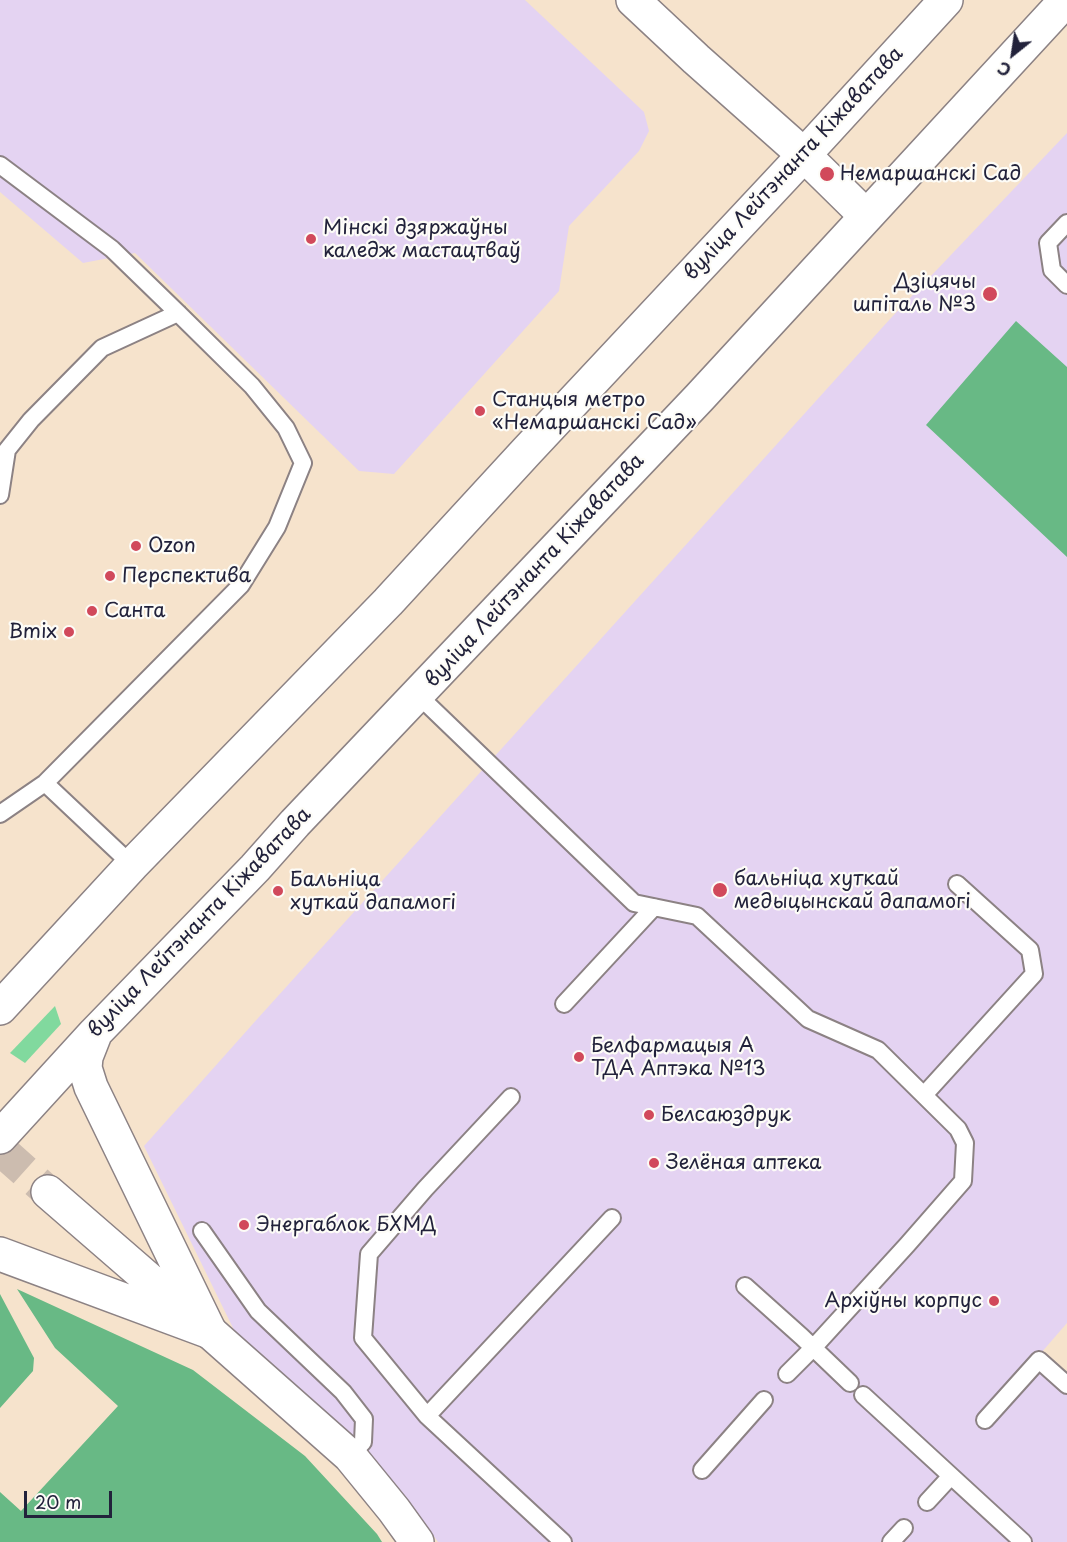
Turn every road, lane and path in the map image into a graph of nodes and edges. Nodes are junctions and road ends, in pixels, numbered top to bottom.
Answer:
1 (633, 0) edge
2 (946, 0) edge
3 (1066, 0) edge
4 (804, 155) junction
5 (0, 165) edge
6 (866, 216) junction
7 (1067, 223) edge
8 (1067, 285) edge
9 (178, 313) junction
10 (0, 495) edge
11 (418, 695) junction
12 (45, 783) junction
13 (0, 814) edge
14 (132, 865) junction
15 (957, 884) dead end
16 (654, 907) junction
17 (564, 1004) dead end
18 (0, 1008) edge
19 (95, 1033) junction
20 (924, 1095) junction
21 (511, 1097) dead end
22 (0, 1137) edge
23 (48, 1192) tunnel mouth
24 (612, 1218) dead end
25 (202, 1231) dead end
26 (0, 1254) edge
27 (745, 1286) dead end
28 (210, 1332) junction
29 (813, 1348) junction
30 (787, 1374) dead end
31 (850, 1383) dead end
32 (1067, 1385) edge
33 (863, 1395) dead end
34 (764, 1400) dead end
35 (427, 1416) junction
36 (985, 1420) dead end
37 (350, 1456) junction
38 (702, 1470) dead end
39 (951, 1476) junction
40 (927, 1502) dead end
41 (904, 1528) dead end
42 (417, 1542) edge
43 (563, 1542) edge
44 (891, 1542) edge
45 (1023, 1542) edge

1 - 4 main road
2 - 4 main road, вуліца Лейтэнанта Кіжаватава
3 - 6 main road, вуліца Лейтэнанта Кіжаватава
4 - 6 main road
4 - 14 main road, вуліца Лейтэнанта Кіжаватава
5 - 9 lane
6 - 11 main road, вуліца Лейтэнанта Кіжаватава
7 - 8 lane
9 - 10 lane
9 - 12 lane
11 - 16 lane
11 - 19 main road, вуліца Лейтэнанта Кіжаватава
12 - 13 lane
12 - 14 lane
14 - 18 main road, вуліца Лейтэнанта Кіжаватава
15 - 20 lane
16 - 17 lane
16 - 20 lane
19 - 22 main road, вуліца Лейтэнанта Кіжаватава
19 - 28 main road
20 - 29 lane
21 - 35 lane
23 - 28 main road
24 - 35 lane
25 - 37 lane
26 - 28 main road
27 - 29 lane
28 - 37 main road
29 - 30 lane
29 - 31 lane
32 - 36 lane
33 - 39 lane
34 - 38 lane
35 - 43 lane
37 - 42 main road
39 - 40 lane
39 - 45 lane
41 - 44 lane

